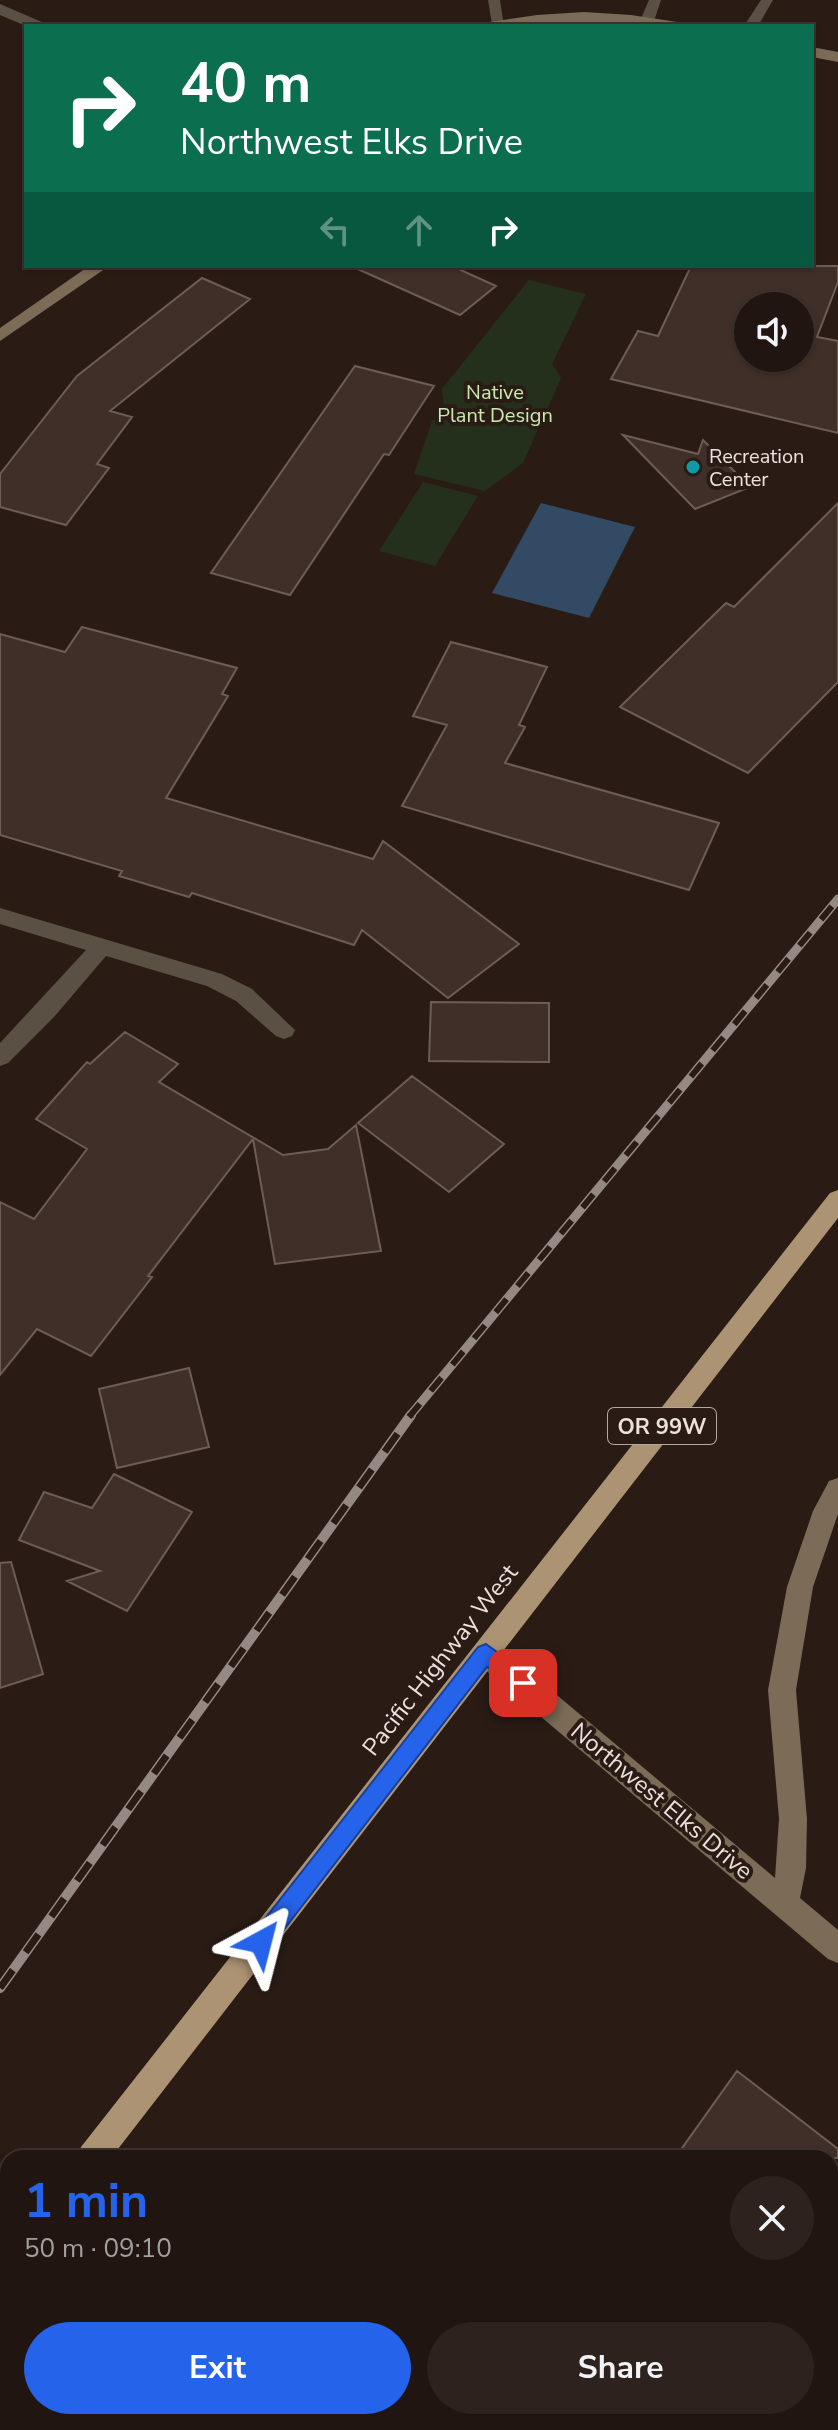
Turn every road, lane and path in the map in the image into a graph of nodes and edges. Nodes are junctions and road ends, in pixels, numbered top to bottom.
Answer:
1 (494, 0) edge
2 (655, 0) edge
3 (767, 0) edge
4 (0, 9) edge
5 (647, 21) junction
6 (34, 24) edge
7 (494, 24) edge
8 (503, 24) edge
9 (666, 24) edge
10 (752, 24) edge
11 (814, 52) edge
12 (838, 57) edge
13 (97, 268) edge
14 (0, 336) edge
15 (0, 916) edge
16 (103, 945) junction
17 (284, 1030) dead end
18 (0, 1057) edge
19 (838, 1200) edge
20 (838, 1489) edge
21 (486, 1653) junction
22 (784, 1904) junction
23 (838, 1949) edge
24 (98, 2150) edge

1 - 7 lane
2 - 5 lane
3 - 10 lane
4 - 6 street
5 - 8 street
5 - 9 street
11 - 12 street
13 - 14 street
15 - 16 street
16 - 17 street
16 - 18 street
19 - 21 highway, Pacific Highway West / OR 99W
20 - 22 street
21 - 22 street, Northwest Elks Drive
21 - 24 highway, Pacific Highway West / OR 99W
22 - 23 street, Northwest Elks Drive

